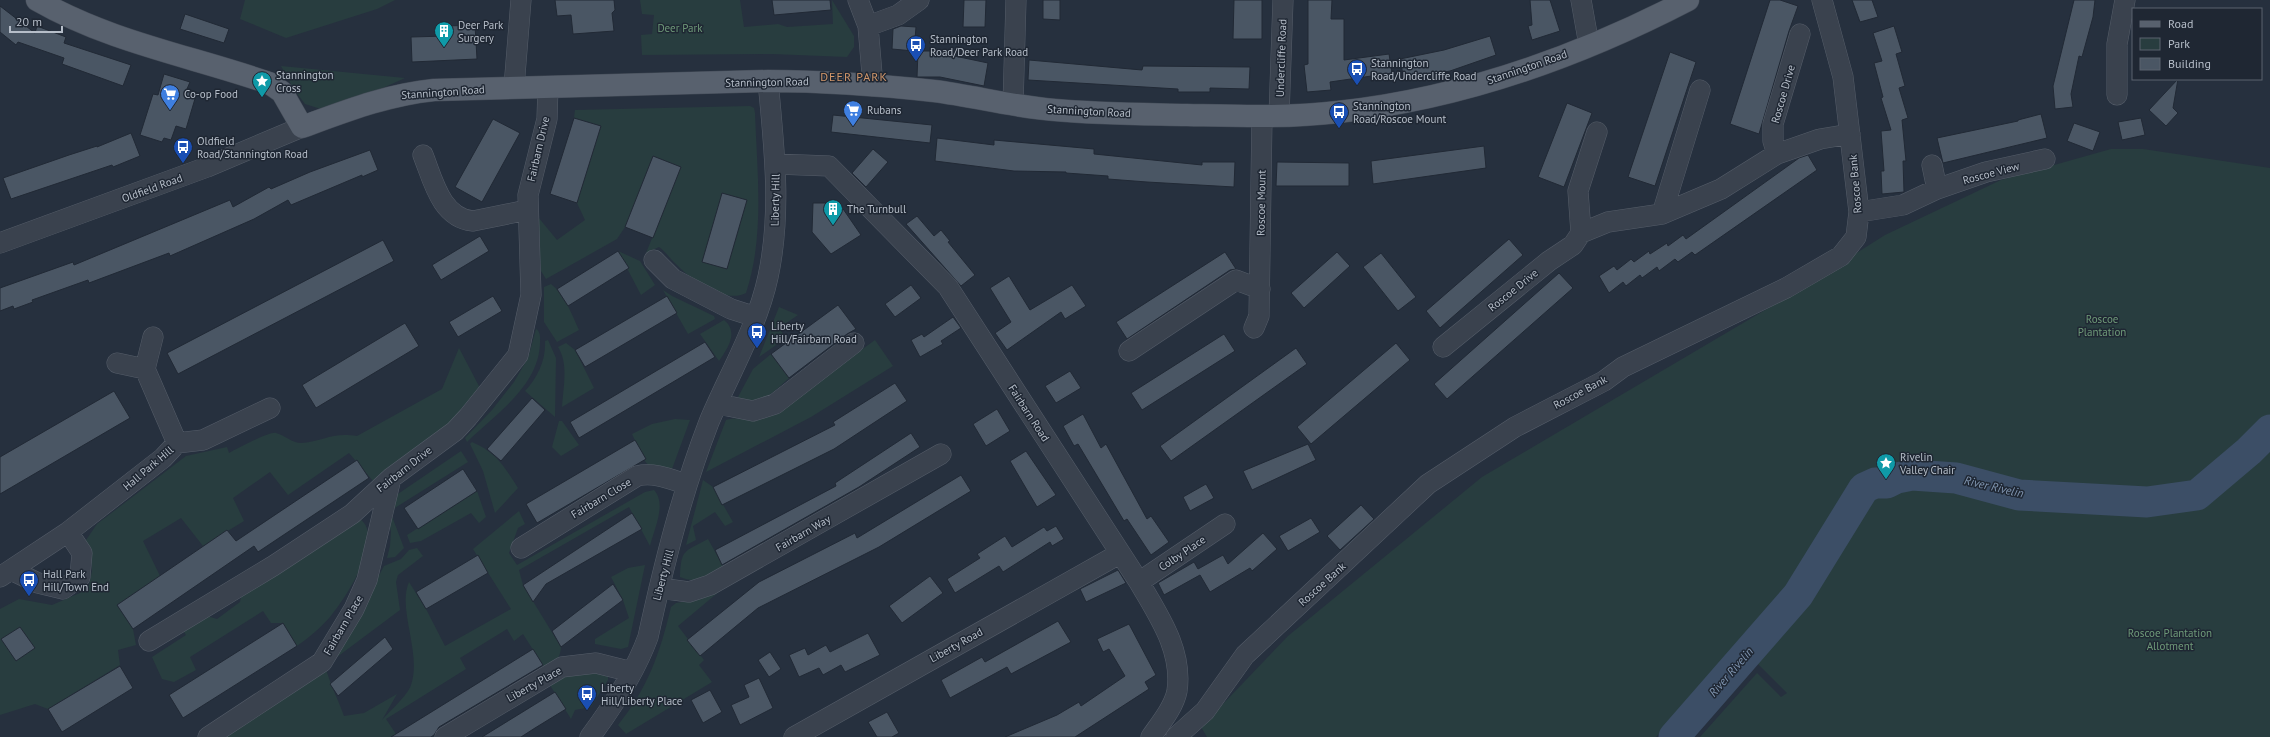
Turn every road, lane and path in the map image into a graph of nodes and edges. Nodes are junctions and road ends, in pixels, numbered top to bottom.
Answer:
1 (37, 0) edge
2 (521, 0) edge
3 (858, 0) edge
4 (919, 0) edge
5 (1016, 0) edge
6 (1283, 0) edge
7 (1581, 0) edge
8 (1688, 0) edge
9 (1822, 0) edge
10 (2124, 0) edge
11 (868, 26) junction
12 (1800, 34) dead end
13 (1589, 45) junction
14 (768, 81) junction
15 (873, 86) junction
16 (514, 87) junction
17 (548, 87) junction
18 (1700, 90) dead end
19 (2116, 95) dead end
20 (1013, 105) junction
21 (1270, 116) junction
22 (302, 127) junction
23 (1597, 132) dead end
24 (1850, 134) junction
25 (1777, 154) junction
26 (423, 155) dead end
27 (2045, 159) dead end
28 (776, 164) junction
29 (1932, 165) dead end
30 (1938, 189) junction
31 (527, 210) junction
32 (1859, 212) junction
33 (1662, 214) junction
34 (1581, 233) junction
35 (0, 242) edge
36 (654, 260) dead end
37 (1260, 289) junction
38 (756, 317) junction
39 (1254, 328) dead end
40 (153, 337) dead end
41 (854, 343) dead end
42 (1443, 347) dead end
43 (1129, 350) dead end
44 (117, 363) dead end
45 (145, 369) junction
46 (718, 404) junction
47 (270, 408) dead end
48 (177, 443) junction
49 (941, 454) dead end
50 (391, 478) junction
51 (686, 484) junction
52 (1225, 524) dead end
53 (68, 532) junction
54 (521, 548) dead end
55 (1119, 554) junction
56 (5, 574) edge
57 (1139, 582) junction
58 (659, 588) junction
59 (149, 641) dead end
60 (632, 672) junction
61 (208, 737) edge
62 (445, 737) edge
63 (590, 737) edge
64 (794, 737) edge
65 (1151, 737) edge
66 (1176, 737) edge

1 - 22 main road
2 - 16 street
3 - 11 street
4 - 11 street
5 - 20 street
6 - 21 street, Undercliffe Road
7 - 13 street
8 - 13 main road, Stannington Road
9 - 24 street, Roscoe Bank
10 - 19 street
11 - 15 street
12 - 25 street, Roscoe Drive
13 - 21 main road, Stannington Road
14 - 15 main road, Stannington Road
14 - 17 main road, Stannington Road
14 - 28 street, Liberty Hill
15 - 20 main road, Stannington Road
16 - 17 main road, Stannington Road
16 - 22 main road, Stannington Road
17 - 31 street, Fairbarn Drive
18 - 33 street
20 - 21 main road, Stannington Road
21 - 37 street, Roscoe Mount
22 - 35 street, Oldfield Road
23 - 34 street
24 - 25 street, Roscoe Drive
24 - 32 street, Roscoe Bank
25 - 33 street, Roscoe Drive
26 - 31 street
27 - 30 street, Roscoe View
28 - 38 street, Liberty Hill
28 - 55 street, Fairbarn Road
29 - 30 street
30 - 32 street, Roscoe View
31 - 50 street, Fairbarn Drive
32 - 66 street, Roscoe Bank
33 - 34 street, Roscoe Drive
34 - 42 street, Roscoe Drive
36 - 38 street
37 - 39 street, Roscoe Mount
37 - 43 street
38 - 46 street, Liberty Hill
40 - 45 street
41 - 46 street
44 - 45 street
45 - 48 street, Hall Park Hill
46 - 51 street, Liberty Hill
47 - 48 street
48 - 53 street, Hall Park Hill
49 - 58 street, Fairbarn Way
50 - 59 street, Fairbarn Drive
50 - 61 street, Fairbarn Place
51 - 54 street, Fairbarn Close
51 - 58 street, Liberty Hill
52 - 57 street, Colby Place
53 - 56 street, Hall Park Hill
53 - 56 street, Hall Park Hill
55 - 57 street, Fairbarn Road
55 - 64 street, Liberty Road
57 - 65 street, Fairbarn Road
58 - 60 street, Liberty Hill
60 - 62 street, Liberty Place
60 - 63 street, Liberty Hill

